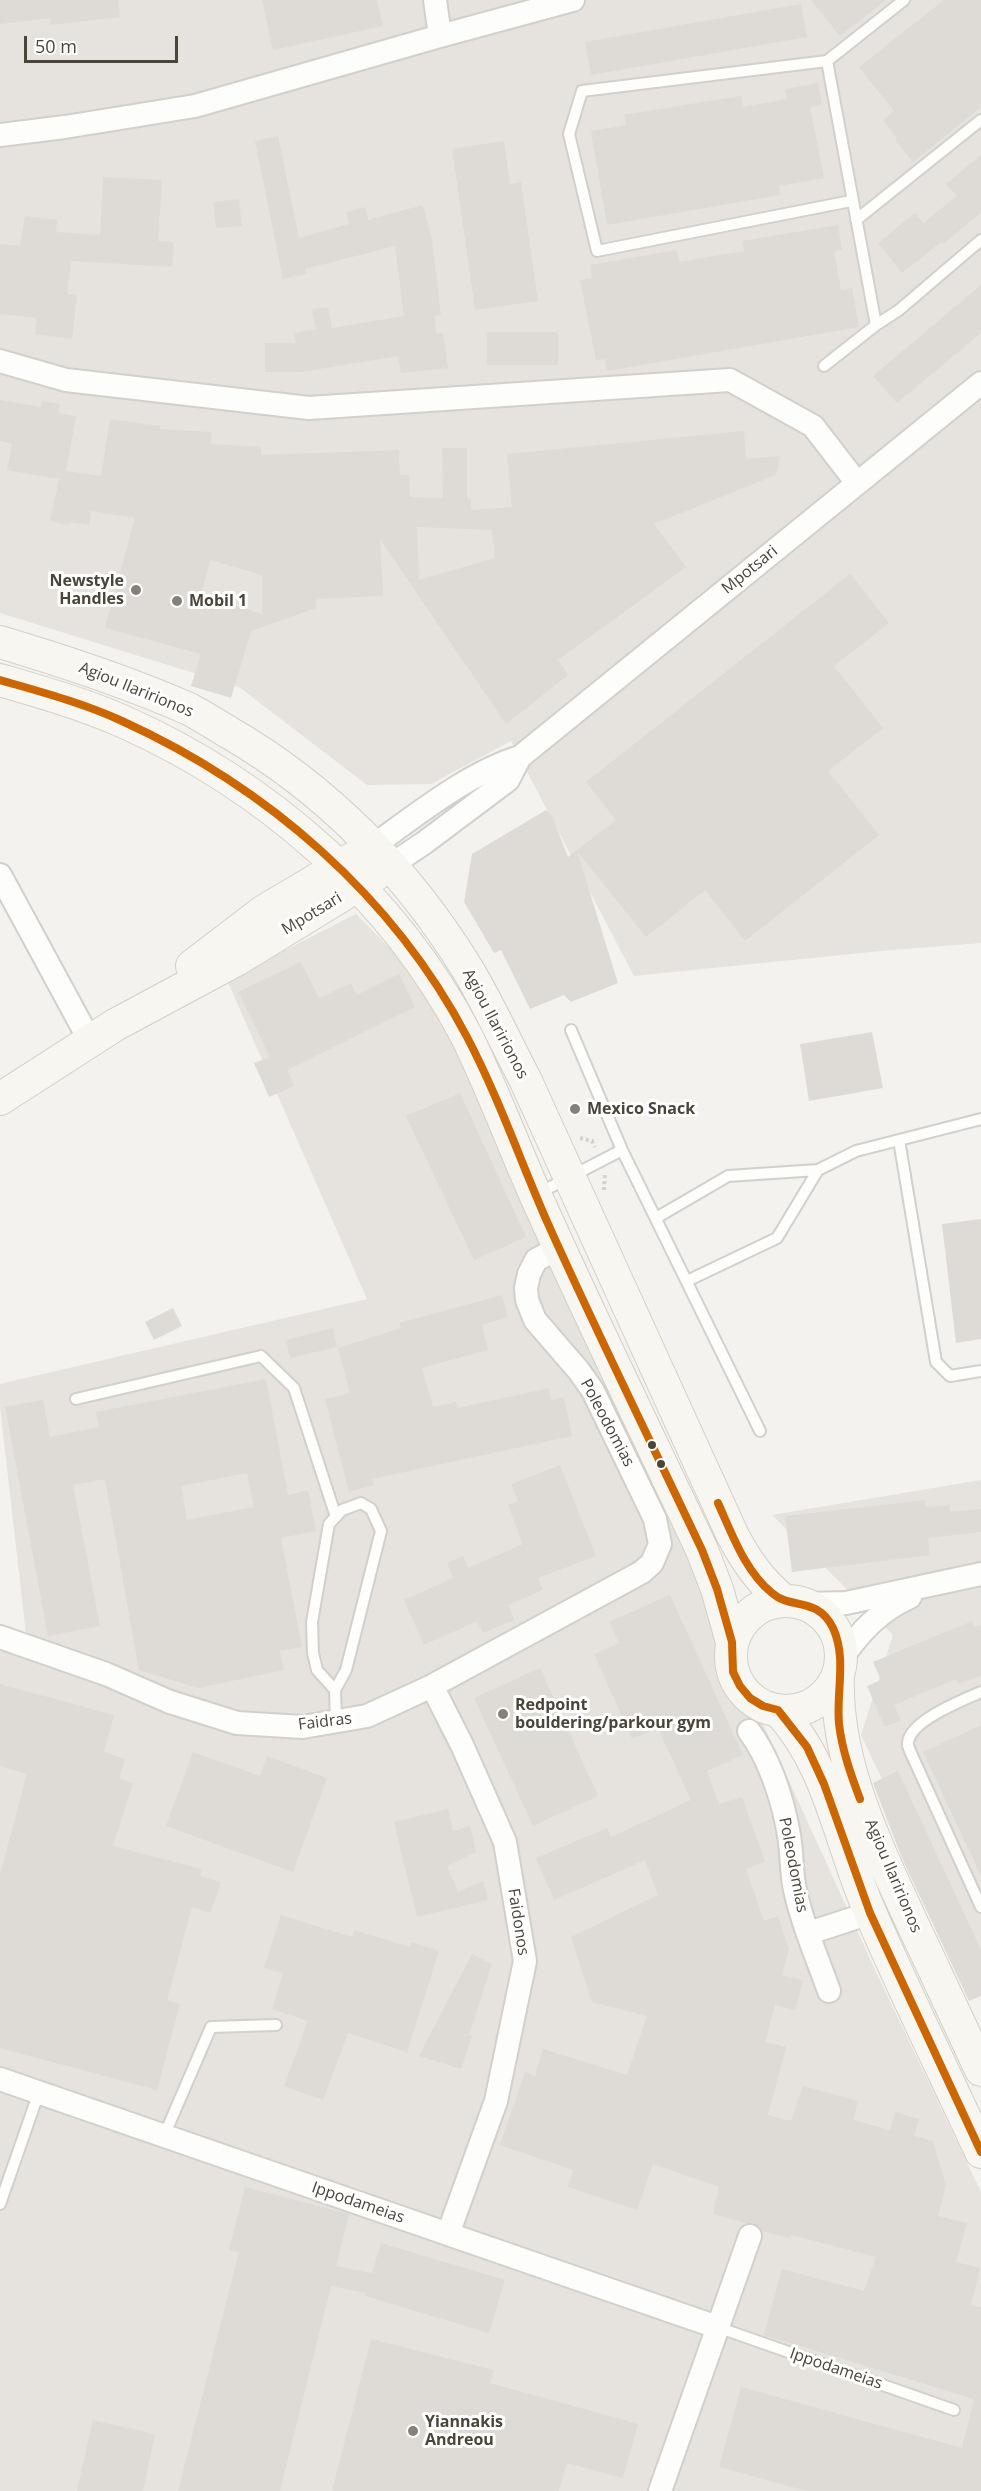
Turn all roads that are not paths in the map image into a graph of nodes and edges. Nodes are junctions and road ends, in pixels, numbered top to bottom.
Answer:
1 (435, 0) edge
2 (573, 0) edge
3 (904, 0) edge
4 (440, 36) junction
5 (826, 61) junction
6 (981, 120) edge
7 (0, 135) edge
8 (852, 201) junction
9 (856, 220) junction
10 (981, 240) edge
11 (876, 325) junction
12 (0, 361) edge
13 (824, 366) dead end
14 (981, 383) edge
15 (857, 483) junction
16 (0, 642) edge
17 (0, 680) edge
18 (382, 855) junction
19 (0, 875) edge
20 (349, 876) junction
21 (571, 1030) dead end
22 (103, 1033) junction
23 (0, 1099) edge
24 (981, 1119) edge
25 (899, 1140) junction
26 (622, 1150) junction
27 (818, 1170) junction
28 (569, 1177) junction
29 (535, 1194) junction
30 (656, 1218) junction
31 (560, 1247) junction
32 (687, 1281) junction
33 (981, 1371) edge
34 (76, 1399) dead end
35 (760, 1431) dead end
36 (336, 1517) junction
37 (981, 1574) edge
38 (959, 1578) junction
39 (631, 1580) joint
40 (795, 1602) junction
41 (0, 1637) edge
42 (732, 1642) junction
43 (840, 1666) junction
44 (432, 1686) junction
45 (335, 1690) junction
46 (981, 1692) edge
47 (778, 1710) junction
48 (336, 1721) junction
49 (749, 1731) dead end
50 (981, 1907) edge
51 (870, 1913) junction
52 (809, 1933) junction
53 (829, 1991) dead end
54 (276, 2025) dead end
55 (981, 2070) edge
56 (0, 2079) edge
57 (39, 2092) junction
58 (164, 2136) junction
59 (981, 2152) edge
60 (0, 2204) edge
61 (448, 2234) junction
62 (750, 2236) dead end
63 (717, 2327) junction
64 (954, 2410) dead end
65 (660, 2491) edge

1 - 4 street
2 - 4 street
3 - 5 lane
4 - 7 street
5 - 8 lane
5 - 8 lane
6 - 9 lane
8 - 9 lane
9 - 11 lane
10 - 11 lane
11 - 13 lane
12 - 15 street
14 - 15 street, Mpotsari
15 - 18 street, Mpotsari
16 - 18 main road, Agiou Ilaririonos
17 - 20 main road, Agiou Ilaririonos
18 - 20 main road, Mpotsari
18 - 28 main road, Agiou Ilaririonos
19 - 22 street
20 - 22 main road, Mpotsari
20 - 29 main road, Agiou Ilaririonos
21 - 26 lane
22 - 23 main road, Mpotsari
24 - 25 lane
25 - 27 lane
25 - 33 lane
26 - 28 lane
26 - 30 lane
27 - 30 lane
27 - 32 lane
28 - 29 lane
28 - 40 main road, Agiou Ilaririonos
29 - 31 main road, Agiou Ilaririonos
30 - 32 lane
31 - 39 street, Poleodomias
31 - 42 main road, Agiou Ilaririonos
32 - 35 lane
34 - 36 lane
36 - 45 lane
36 - 45 lane
37 - 38 street
38 - 40 street
38 - 43 street
39 - 44 street, Faidras
40 - 42 main road
40 - 43 main road
41 - 48 street, Faidras
42 - 47 main road
43 - 47 main road
43 - 55 main road, Agiou Ilaririonos
44 - 48 street, Faidras
44 - 61 street, Faidonos
45 - 48 lane
46 - 50 lane
47 - 51 main road, Agiou Ilaririonos
49 - 52 street, Poleodomias
51 - 52 street, Poleodomias
51 - 59 main road, Agiou Ilaririonos
52 - 53 street, Poleodomias
54 - 58 lane
56 - 57 street, Ippodameias
57 - 58 street, Ippodameias
57 - 60 lane
58 - 61 street, Ippodameias
61 - 63 street, Ippodameias
62 - 63 street
63 - 64 lane, Ippodameias
63 - 65 street

